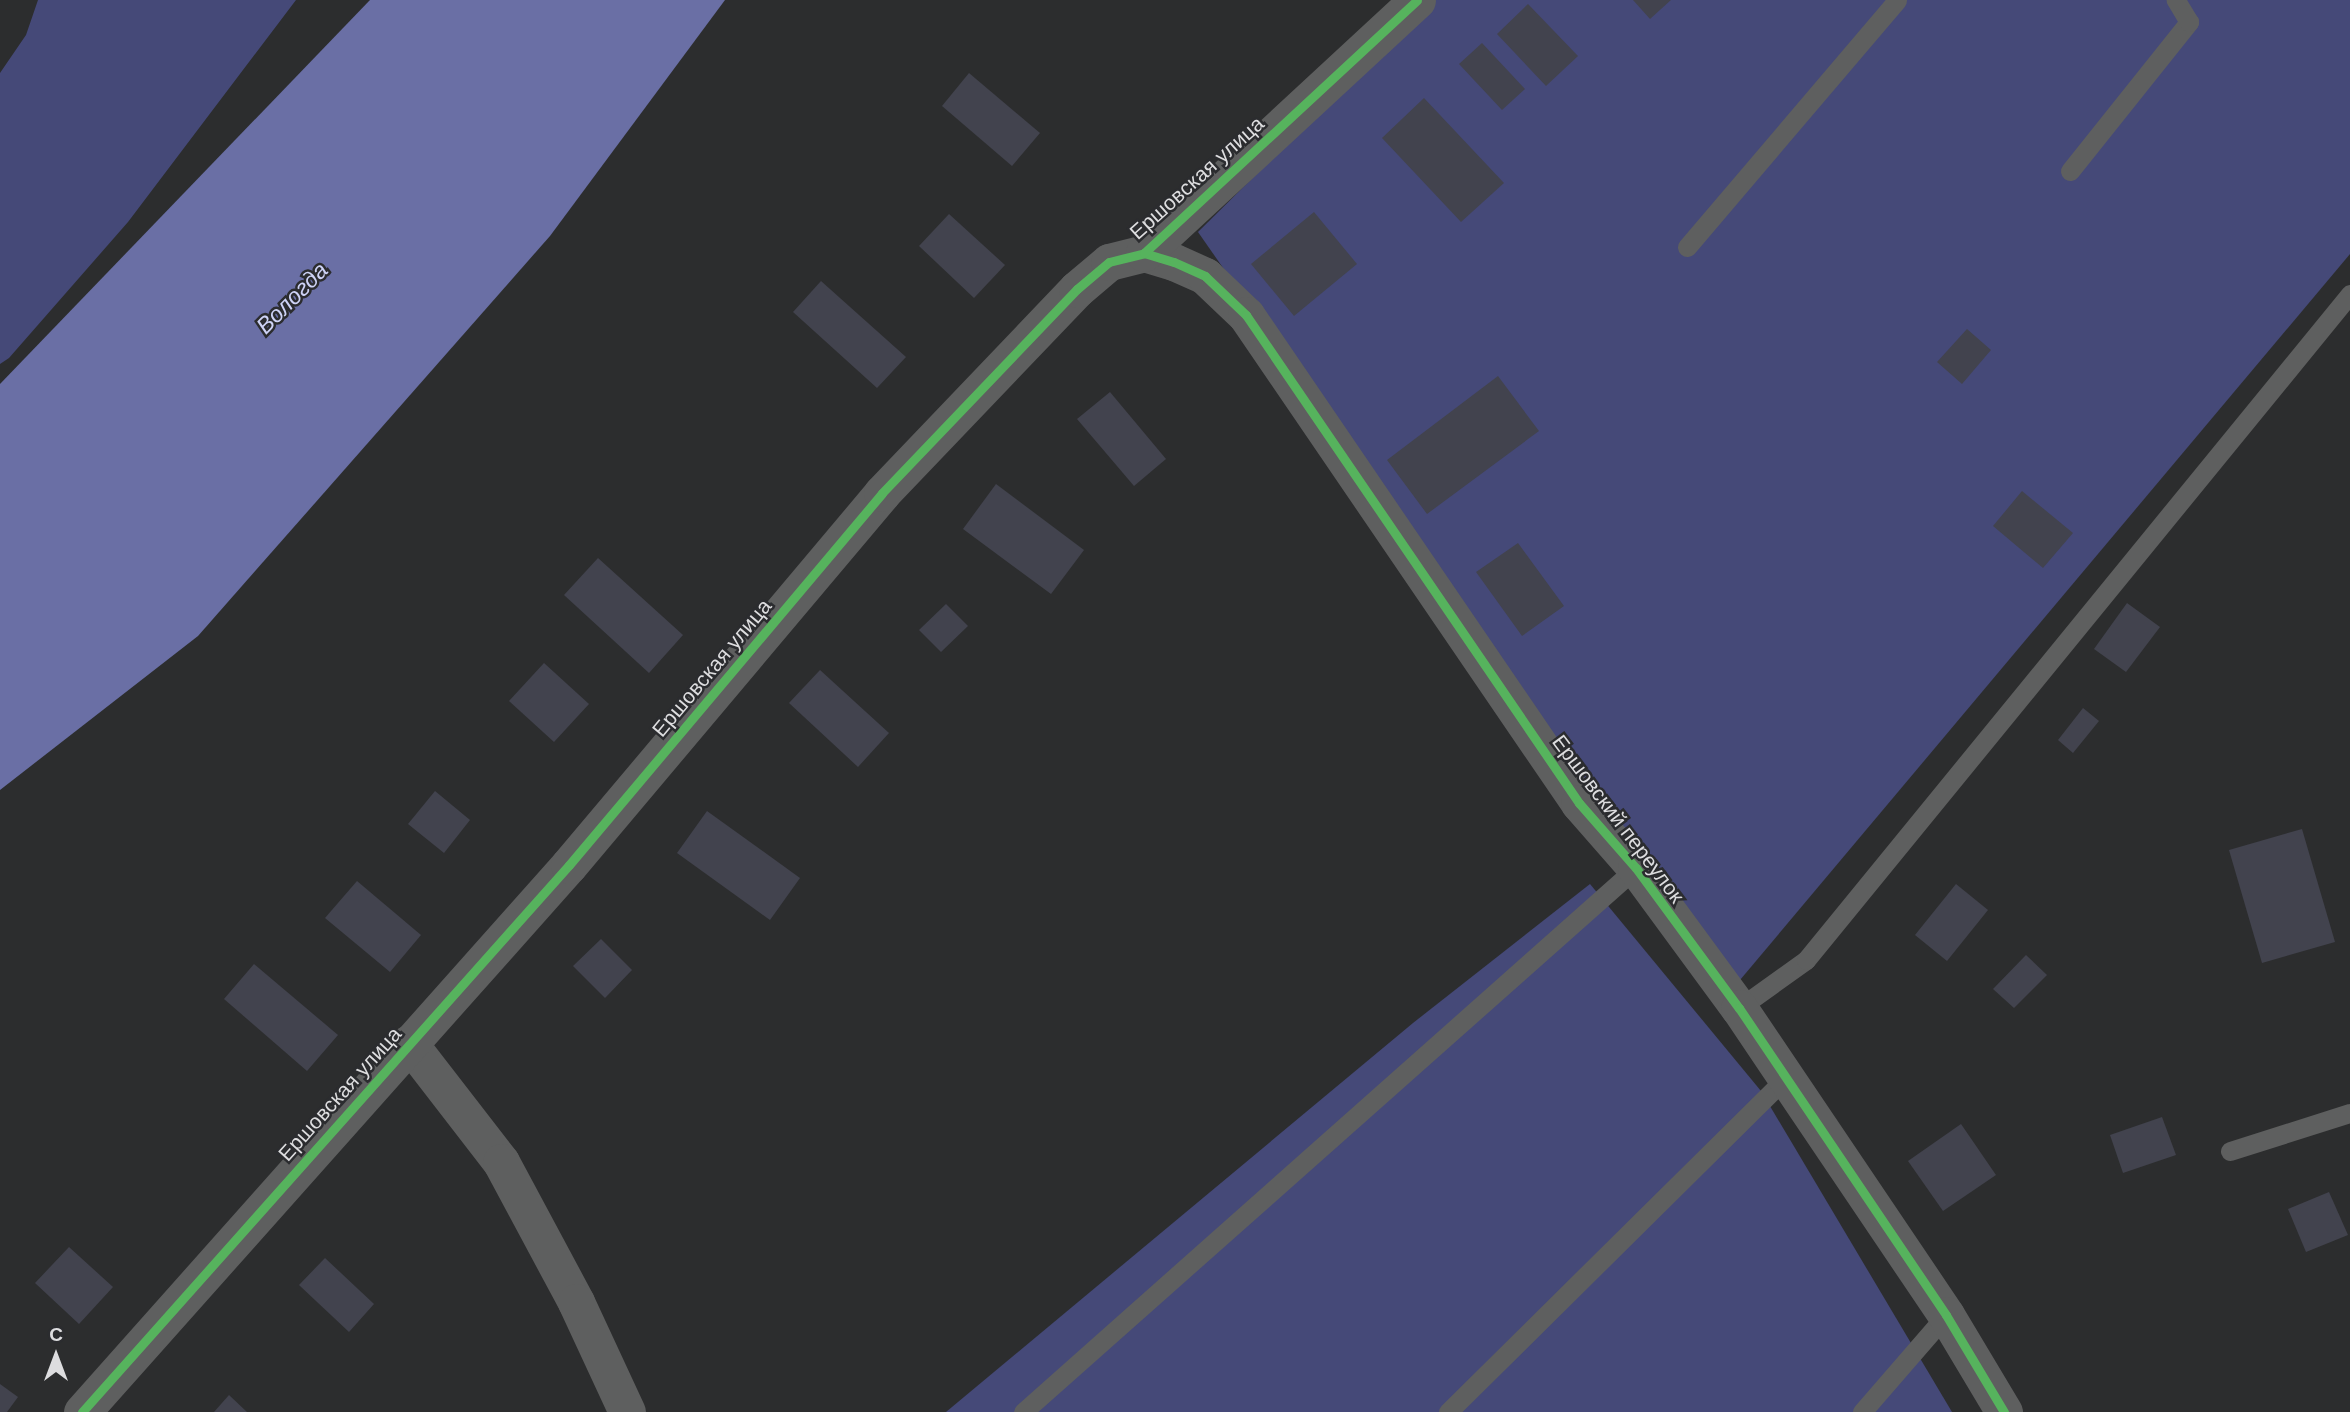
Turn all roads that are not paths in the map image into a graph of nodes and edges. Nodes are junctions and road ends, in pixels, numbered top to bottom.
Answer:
1 (1418, 0) edge
2 (1896, 0) edge
3 (2176, 0) edge
4 (2070, 171) dead end
5 (1687, 247) dead end
6 (1144, 253) junction
7 (2350, 294) edge
8 (1636, 868) junction
9 (1739, 1009) junction
10 (409, 1043) junction
11 (1786, 1078) junction
12 (2350, 1113) edge
13 (2230, 1151) dead end
14 (1945, 1315) junction
15 (82, 1412) edge
16 (627, 1412) edge
17 (1023, 1412) edge
18 (1448, 1412) edge
19 (1862, 1412) edge
20 (2004, 1412) edge

1 - 6 street, Ершовская улица
2 - 5 lane
3 - 4 lane
6 - 8 street, Ершовский переулок
6 - 10 street, Ершовская улица
7 - 9 lane
8 - 9 street, Ершовский переулок
8 - 17 lane
9 - 11 street, Ершовский переулок
10 - 15 street, Ершовская улица
10 - 16 street
11 - 14 street, Ершовский переулок
11 - 18 lane
12 - 13 lane
14 - 19 lane
14 - 20 street, Ершовский переулок

